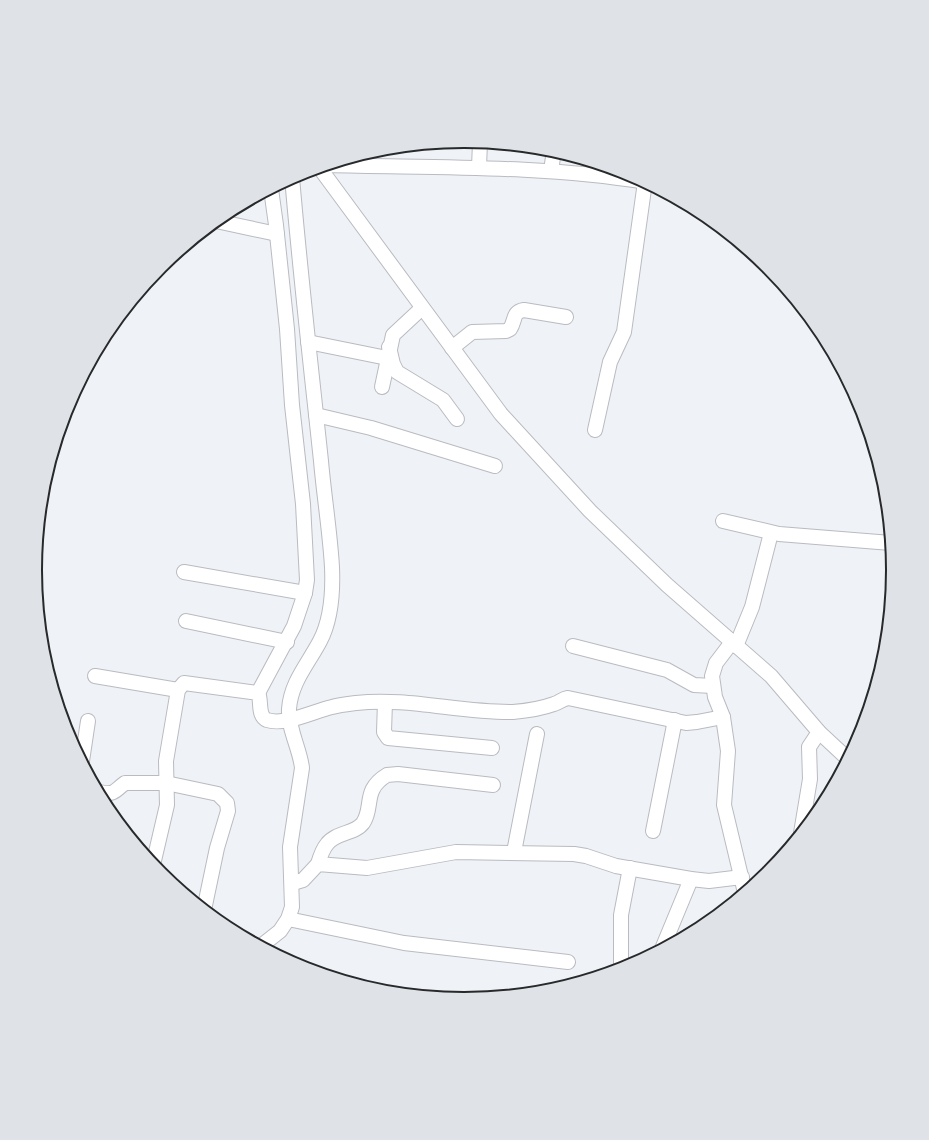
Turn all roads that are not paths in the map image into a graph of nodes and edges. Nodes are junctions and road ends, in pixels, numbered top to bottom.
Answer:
1 (480, 148) edge
2 (553, 157) edge
3 (344, 165) edge
4 (479, 168) junction
5 (551, 171) junction
6 (603, 171) edge
7 (323, 172) edge
8 (293, 185) edge
9 (644, 188) edge
10 (272, 194) edge
11 (225, 223) edge
12 (277, 234) junction
13 (422, 308) junction
14 (566, 317) dead end
15 (308, 342) junction
16 (452, 348) junction
17 (388, 353) junction
18 (382, 387) dead end
19 (316, 415) junction
20 (457, 419) dead end
21 (595, 430) dead end
22 (495, 466) dead end
23 (723, 521) dead end
24 (771, 533) junction
25 (886, 543) edge
26 (184, 572) dead end
27 (306, 593) junction
28 (186, 621) dead end
29 (287, 642) junction
30 (734, 644) junction
31 (573, 646) dead end
32 (94, 676) dead end
33 (713, 686) junction
34 (178, 690) junction
35 (258, 693) junction
36 (384, 702) junction
37 (723, 717) junction
38 (283, 720) junction
39 (675, 720) junction
40 (88, 721) dead end
41 (818, 732) junction
42 (537, 734) dead end
43 (492, 748) dead end
44 (83, 752) edge
45 (844, 755) edge
46 (166, 783) junction
47 (493, 785) dead end
48 (106, 793) edge
49 (804, 822) edge
50 (653, 831) dead end
51 (514, 852) junction
52 (155, 857) edge
53 (318, 864) junction
54 (630, 868) junction
55 (742, 877) junction
56 (691, 879) junction
57 (292, 883) junction
58 (744, 887) edge
59 (205, 904) edge
60 (288, 919) junction
61 (265, 942) edge
62 (665, 942) edge
63 (568, 962) dead end
64 (621, 962) edge

1 - 4 street
2 - 5 street
3 - 4 street
4 - 5 street
5 - 6 street
7 - 13 street
8 - 15 street
9 - 21 street
10 - 12 street
11 - 12 street
12 - 27 street
13 - 16 street
13 - 17 street
14 - 16 street
15 - 17 street
15 - 19 street
16 - 30 street
17 - 18 street
17 - 20 street
19 - 22 street
19 - 38 street
23 - 24 street
24 - 25 street
24 - 30 street
26 - 27 street
27 - 29 street
28 - 29 street
29 - 35 street
30 - 33 street
30 - 41 street
31 - 33 street
32 - 34 street
33 - 37 street
34 - 35 street
34 - 46 street
35 - 38 street
36 - 38 street
36 - 39 street
36 - 43 street
37 - 39 street
37 - 55 street
38 - 57 street
39 - 50 street
40 - 44 street
41 - 45 street
41 - 49 street
42 - 51 street
46 - 48 street
46 - 52 street
46 - 59 street
47 - 53 street
51 - 53 street
51 - 54 street
53 - 57 street
54 - 56 street
54 - 64 street
55 - 56 street
55 - 58 street
56 - 62 street
57 - 60 street
60 - 61 street
60 - 63 street

